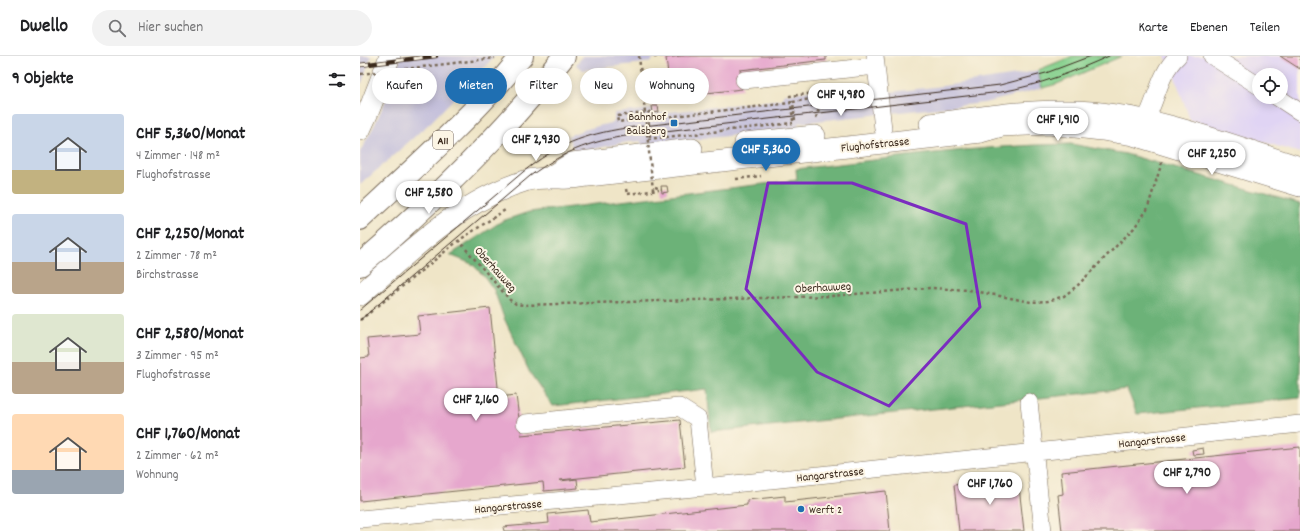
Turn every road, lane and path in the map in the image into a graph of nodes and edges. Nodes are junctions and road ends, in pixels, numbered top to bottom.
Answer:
1 (522, 56) edge
2 (564, 56) edge
3 (639, 56) edge
4 (1178, 56) edge
5 (1212, 56) edge
6 (654, 57) dead end
7 (665, 57) edge
8 (476, 60) dead end
9 (875, 61) edge
10 (396, 62) edge
11 (361, 74) edge
12 (744, 80) dead end
13 (1252, 82) edge
14 (878, 86) junction
15 (791, 103) junction
16 (1288, 104) edge
17 (652, 110) dead end
18 (645, 112) junction
19 (1300, 112) edge
20 (641, 119) dead end
21 (646, 119) junction
22 (816, 119) dead end
23 (795, 123) dead end
24 (1139, 128) junction
25 (360, 130) edge
26 (883, 130) junction
27 (648, 139) junction
28 (1164, 158) dead end
29 (1300, 167) edge
30 (765, 175) dead end
31 (550, 177) junction
32 (649, 180) dead end
33 (655, 180) dead end
34 (735, 180) dead end
35 (1300, 186) edge
36 (661, 189) dead end
37 (653, 190) junction
38 (627, 194) dead end
39 (508, 208) dead end
40 (360, 219) edge
41 (443, 224) junction
42 (458, 241) junction
43 (360, 265) edge
44 (360, 295) edge
45 (360, 320) edge
46 (1029, 402) dead end
47 (525, 423) dead end
48 (1300, 424) edge
49 (1035, 453) junction
50 (706, 487) junction
51 (360, 520) edge
52 (1044, 531) edge

1 - 40 highway, A11
2 - 43 highway
3 - 18 path, bridge
4 - 24 street
5 - 13 street
6 - 7 path
8 - 10 path
9 - 12 street
9 - 14 street
10 - 11 path, bridge
10 - 25 main road
14 - 22 path
14 - 26 street
15 - 21 path, bridge
15 - 23 path
15 - 27 path, bridge
16 - 19 street
17 - 18 path
18 - 20 path
18 - 21 path, bridge
21 - 27 path, bridge
24 - 26 main road, Flughofstrasse
24 - 29 main road
24 - 31 main road, Flughofstrasse
24 - 35 main road
26 - 31 main road, Flughofstrasse
27 - 37 path, bridge
28 - 42 path, Oberhauweg
30 - 34 path
31 - 41 main road, Flughofstrasse
32 - 33 path
36 - 37 path
37 - 38 path
39 - 42 path
41 - 42 path, Oberhauweg
41 - 44 main road, Flughofstrasse
42 - 45 path
46 - 49 street
47 - 50 street
48 - 49 street, Hangarstrasse
49 - 50 street, Hangarstrasse
49 - 52 street
50 - 51 street, Hangarstrasse

